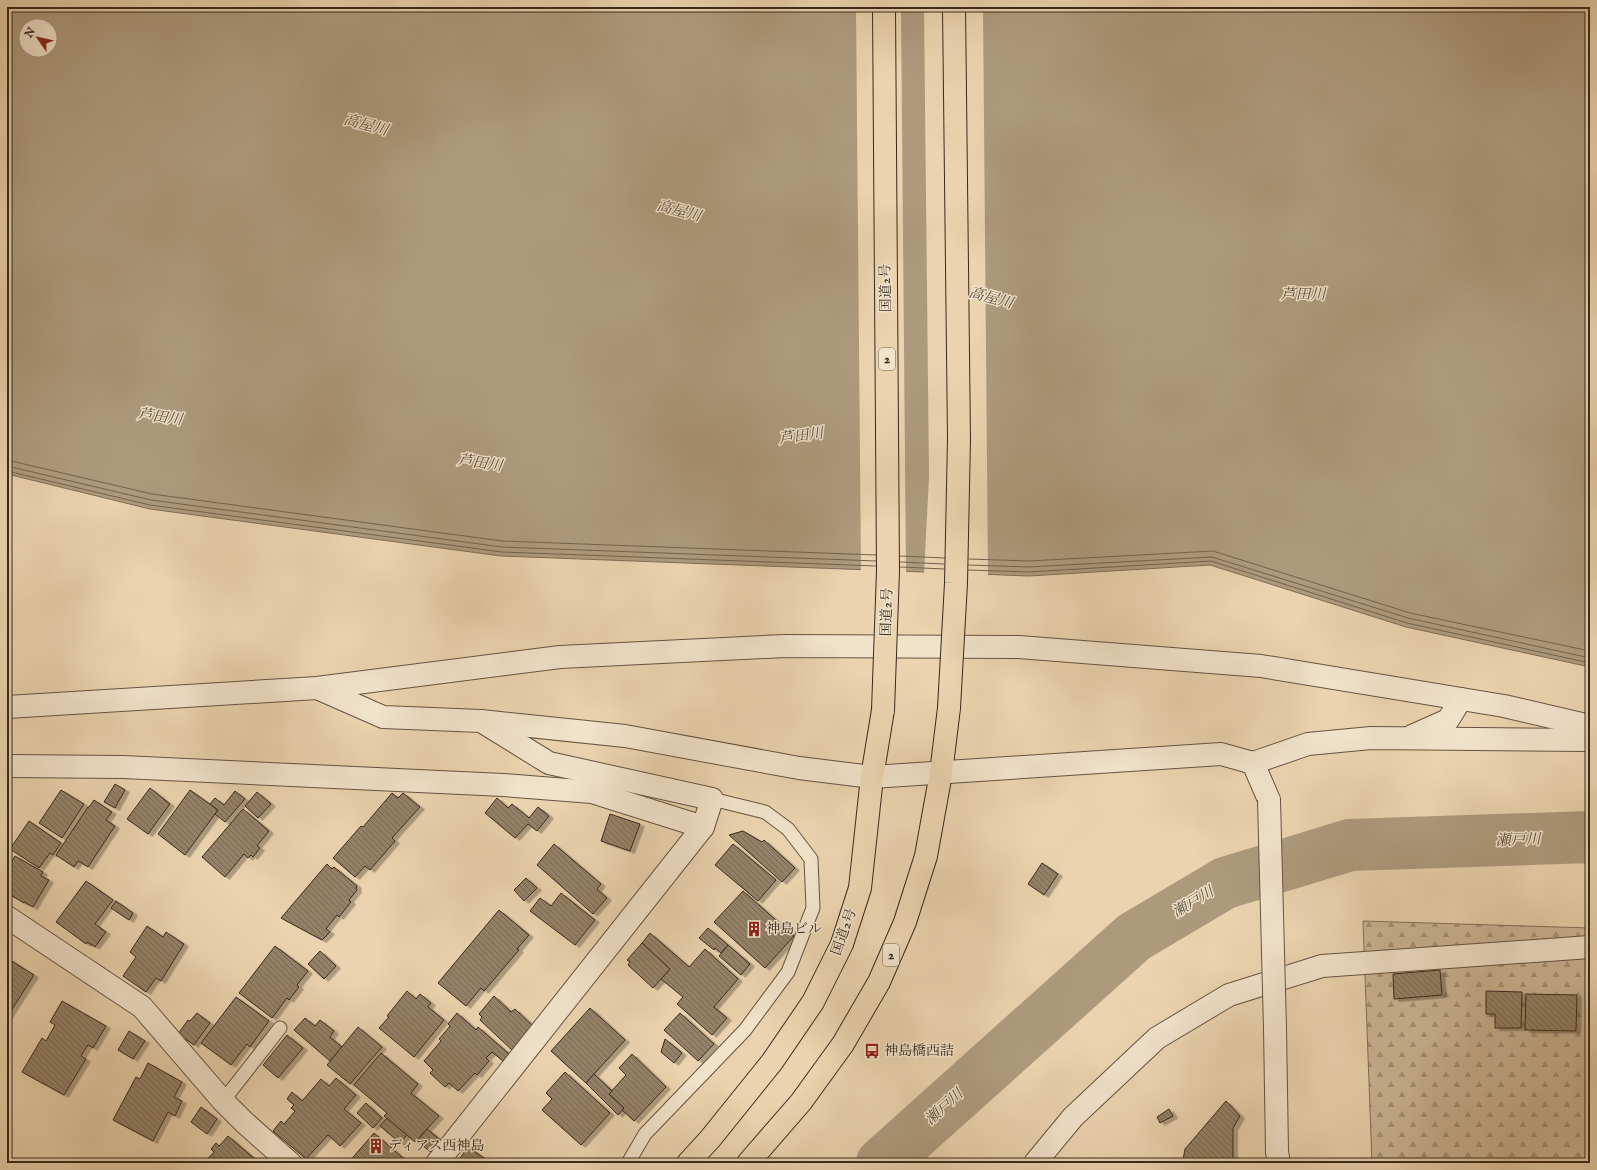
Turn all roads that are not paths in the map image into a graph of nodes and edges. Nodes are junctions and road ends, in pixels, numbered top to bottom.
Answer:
1 (884, 7) edge
2 (954, 7) edge
3 (317, 688) junction
4 (1461, 699) junction
5 (7, 708) edge
6 (481, 722) junction
7 (1590, 726) edge
8 (1407, 738) junction
9 (1590, 740) edge
10 (1254, 763) junction
11 (7, 766) edge
12 (941, 773) junction
13 (872, 777) junction
14 (712, 799) junction
15 (703, 827) junction
16 (8, 920) edge
17 (1590, 947) edge
18 (280, 1028) dead end
19 (223, 1101) junction
20 (290, 1163) edge
21 (437, 1163) edge
22 (628, 1163) edge
23 (688, 1163) edge
24 (748, 1163) edge
25 (1035, 1163) edge
26 (1279, 1163) edge

1 - 13 highway, 国道2号 / 2, bridge
2 - 12 highway, 2, bridge
3 - 4 street
3 - 5 street
3 - 6 street
4 - 7 street
4 - 8 street
6 - 13 street
6 - 14 street
8 - 9 street
8 - 10 street
10 - 12 street
10 - 26 street, bridge
11 - 15 street
12 - 13 street
12 - 24 highway, 2
13 - 23 highway, 国道2号 / 2
14 - 15 street
14 - 22 lane
15 - 21 street
16 - 19 street
17 - 25 street
18 - 19 lane
19 - 20 street

